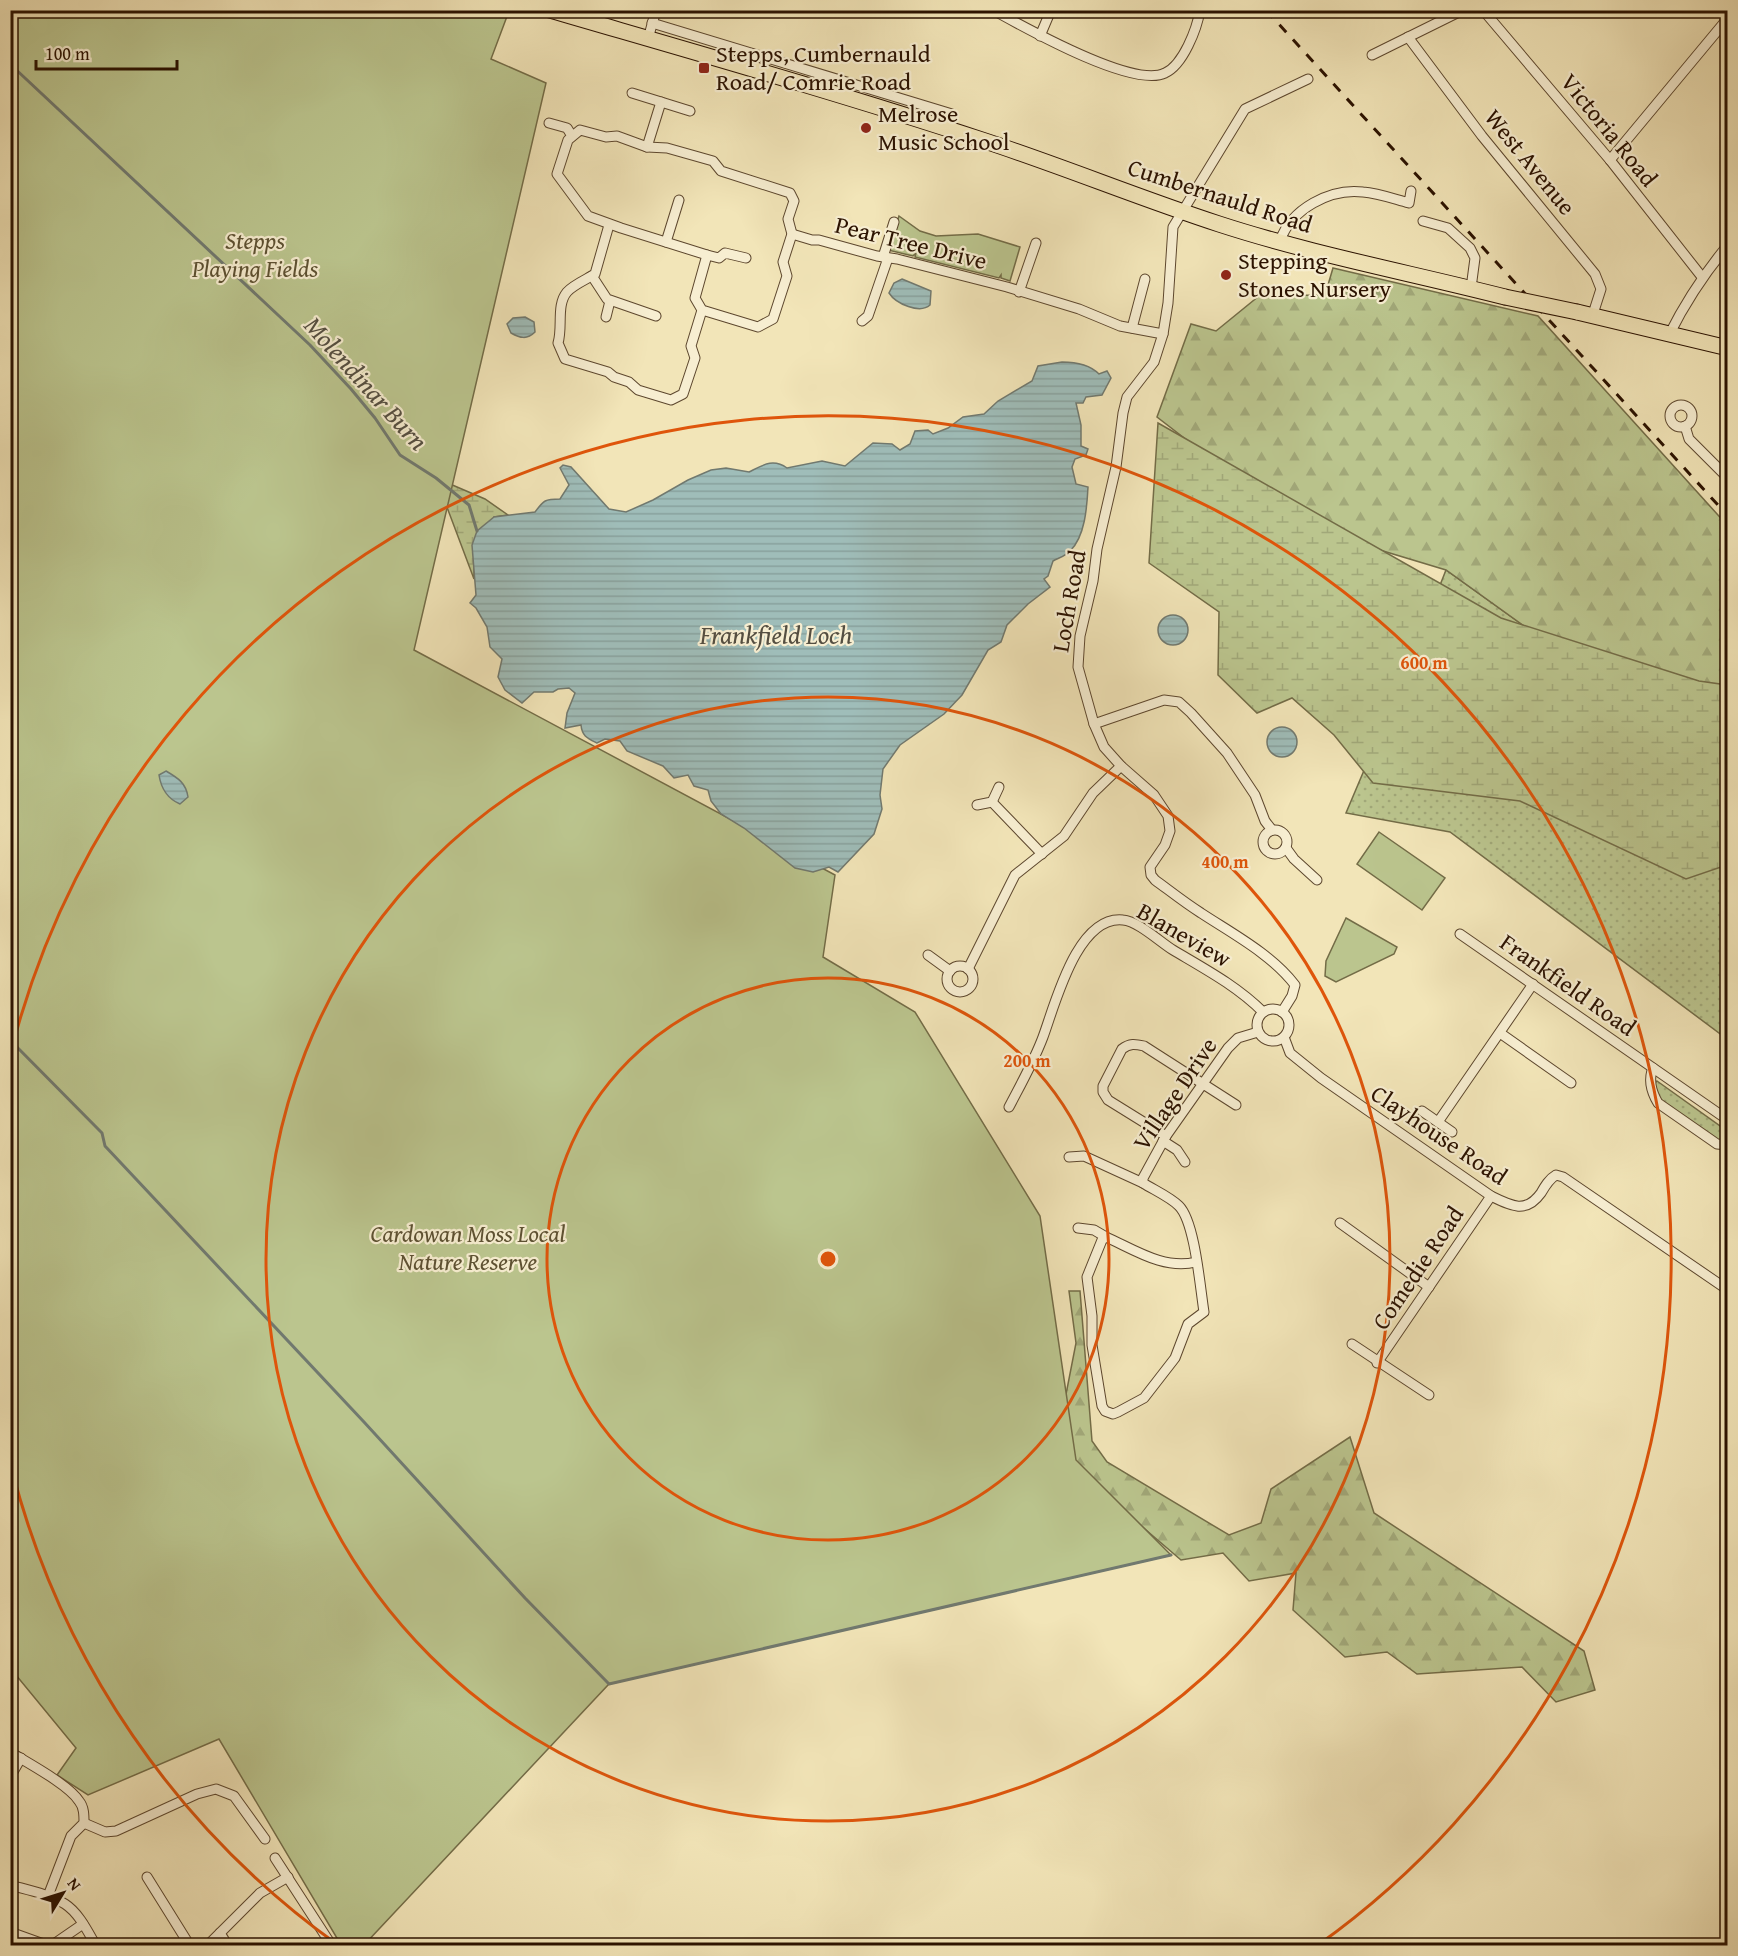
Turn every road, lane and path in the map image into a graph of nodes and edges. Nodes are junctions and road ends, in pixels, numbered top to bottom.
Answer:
1 (550, 10) edge
2 (656, 10) edge
3 (993, 10) edge
4 (1052, 10) edge
5 (1200, 10) edge
6 (1463, 10) edge
7 (1484, 10) edge
8 (1728, 18) edge
9 (652, 23) junction
10 (1040, 36) junction
11 (1408, 37) junction
12 (648, 39) junction
13 (1372, 56) dead end
14 (1308, 79) dead end
15 (632, 93) dead end
16 (661, 102) junction
17 (690, 111) dead end
18 (549, 123) dead end
19 (948, 129) junction
20 (572, 136) junction
21 (647, 147) junction
22 (1610, 160) junction
23 (1412, 191) dead end
24 (679, 200) dead end
25 (1183, 211) junction
26 (1424, 221) dead end
27 (894, 222) dead end
28 (609, 225) junction
29 (792, 234) junction
30 (1280, 241) junction
31 (666, 242) junction
32 (1036, 243) dead end
33 (1728, 246) edge
34 (707, 255) junction
35 (885, 257) junction
36 (746, 258) dead end
37 (592, 276) junction
38 (1701, 277) junction
39 (1146, 279) dead end
40 (1471, 288) junction
41 (1020, 292) junction
42 (610, 301) junction
43 (702, 310) junction
44 (1585, 314) junction
45 (656, 316) dead end
46 (606, 317) dead end
47 (862, 321) dead end
48 (1132, 328) junction
49 (1163, 334) junction
50 (1669, 335) junction
51 (1728, 348) edge
52 (1684, 426) dead end
53 (1728, 478) edge
54 (1094, 724) junction
55 (1121, 766) junction
56 (999, 787) dead end
57 (992, 802) junction
58 (977, 805) dead end
59 (1272, 830) junction
60 (1286, 848) junction
61 (1042, 854) junction
62 (1317, 880) dead end
63 (1460, 934) dead end
64 (928, 955) dead end
65 (968, 969) junction
66 (950, 971) junction
67 (1533, 984) junction
68 (1263, 1012) junction
69 (1282, 1012) junction
70 (1258, 1032) junction
71 (1500, 1033) junction
72 (1284, 1037) junction
73 (1653, 1068) junction
74 (1203, 1083) junction
75 (1571, 1083) dead end
76 (1236, 1105) dead end
77 (1010, 1107) dead end
78 (1422, 1111) dead end
79 (1728, 1120) edge
80 (1438, 1122) junction
81 (1452, 1132) dead end
82 (1165, 1139) junction
83 (1728, 1145) edge
84 (1069, 1156) dead end
85 (1185, 1162) dead end
86 (1143, 1184) junction
87 (1491, 1196) junction
88 (1340, 1223) dead end
89 (1078, 1228) dead end
90 (1106, 1237) junction
91 (1196, 1262) junction
92 (1429, 1287) junction
93 (1728, 1290) edge
94 (1352, 1344) dead end
95 (1377, 1363) junction
96 (1429, 1395) dead end
97 (10, 1752) edge
98 (21, 1758) junction
99 (10, 1777) edge
100 (84, 1823) junction
101 (265, 1839) dead end
102 (275, 1858) dead end
103 (147, 1876) dead end
104 (288, 1876) junction
105 (10, 1885) edge
106 (48, 1896) junction
107 (82, 1924) junction
108 (10, 1932) edge
109 (220, 1933) junction
110 (50, 1946) edge
111 (96, 1946) edge
112 (190, 1946) edge
113 (207, 1946) edge
114 (228, 1946) edge
115 (332, 1946) edge

1 - 12 main road, Cumbernauld Road
2 - 9 street
3 - 10 street
4 - 10 street
5 - 10 street
6 - 11 street
7 - 22 street, Victoria Road
8 - 22 street
9 - 12 street
9 - 19 street
11 - 13 street
11 - 44 street, West Avenue
12 - 19 main road, Cumbernauld Road
14 - 25 street, Loch Road
15 - 16 street
16 - 17 street
16 - 21 street
18 - 20 street
19 - 25 main road, Cumbernauld Road
20 - 21 street
20 - 28 street
21 - 29 street
22 - 38 street, Victoria Road
23 - 30 street
24 - 31 street
25 - 30 main road, Cumbernauld Road
25 - 49 street, Loch Road
26 - 40 street
27 - 35 street
28 - 31 street
28 - 37 street
29 - 35 street, Pear Tree Drive
29 - 43 street
30 - 40 main road, Cumbernauld Road
31 - 34 street
32 - 41 street
33 - 38 street
34 - 36 street
34 - 43 street
35 - 41 street, Pear Tree Drive
35 - 47 street
37 - 42 street
37 - 43 street
38 - 50 street
39 - 48 street
40 - 44 main road, Cumbernauld Road, bridge
41 - 48 street, Pear Tree Drive
42 - 45 street
42 - 46 street
44 - 50 main road, Cumbernauld Road
48 - 49 street, Pear Tree Drive
49 - 54 street, Loch Road
50 - 51 main road, Cumbernauld Road
52 - 53 street
54 - 55 street, Loch Road
54 - 59 street
55 - 61 street
55 - 69 street, Loch Road
56 - 57 street
57 - 58 street
57 - 61 street
59 - 60 street
59 - 60 street
60 - 62 street
61 - 65 street
63 - 67 street, Frankfield Road
64 - 66 street
65 - 66 street
65 - 66 street
67 - 71 street
67 - 73 street, Frankfield Road
68 - 69 street
68 - 70 street
68 - 77 street, Blaneview
69 - 72 street
70 - 72 street
70 - 74 street, Village Drive
71 - 75 street
71 - 80 street
72 - 87 street, Clayhouse Road
73 - 79 street, Frankfield Road
73 - 83 street
74 - 76 street
74 - 82 street, Village Drive
74 - 82 street
78 - 80 street
80 - 81 street
82 - 85 street
82 - 86 street, Village Drive
84 - 86 street
86 - 91 street, Village Drive
87 - 92 street, Comedie Road
87 - 93 street, Clayhouse Road
88 - 92 street
89 - 90 street
90 - 91 street
90 - 91 street, Village Drive
92 - 95 street, Comedie Road
94 - 95 street, Comedie Road
95 - 96 street, Comedie Road
97 - 98 street
98 - 99 street
98 - 100 street
100 - 101 street
100 - 106 street
102 - 104 street
103 - 112 street
104 - 109 street
104 - 115 street
105 - 106 street
106 - 107 street
107 - 110 street
107 - 111 street
108 - 110 street
109 - 113 street
109 - 114 street

